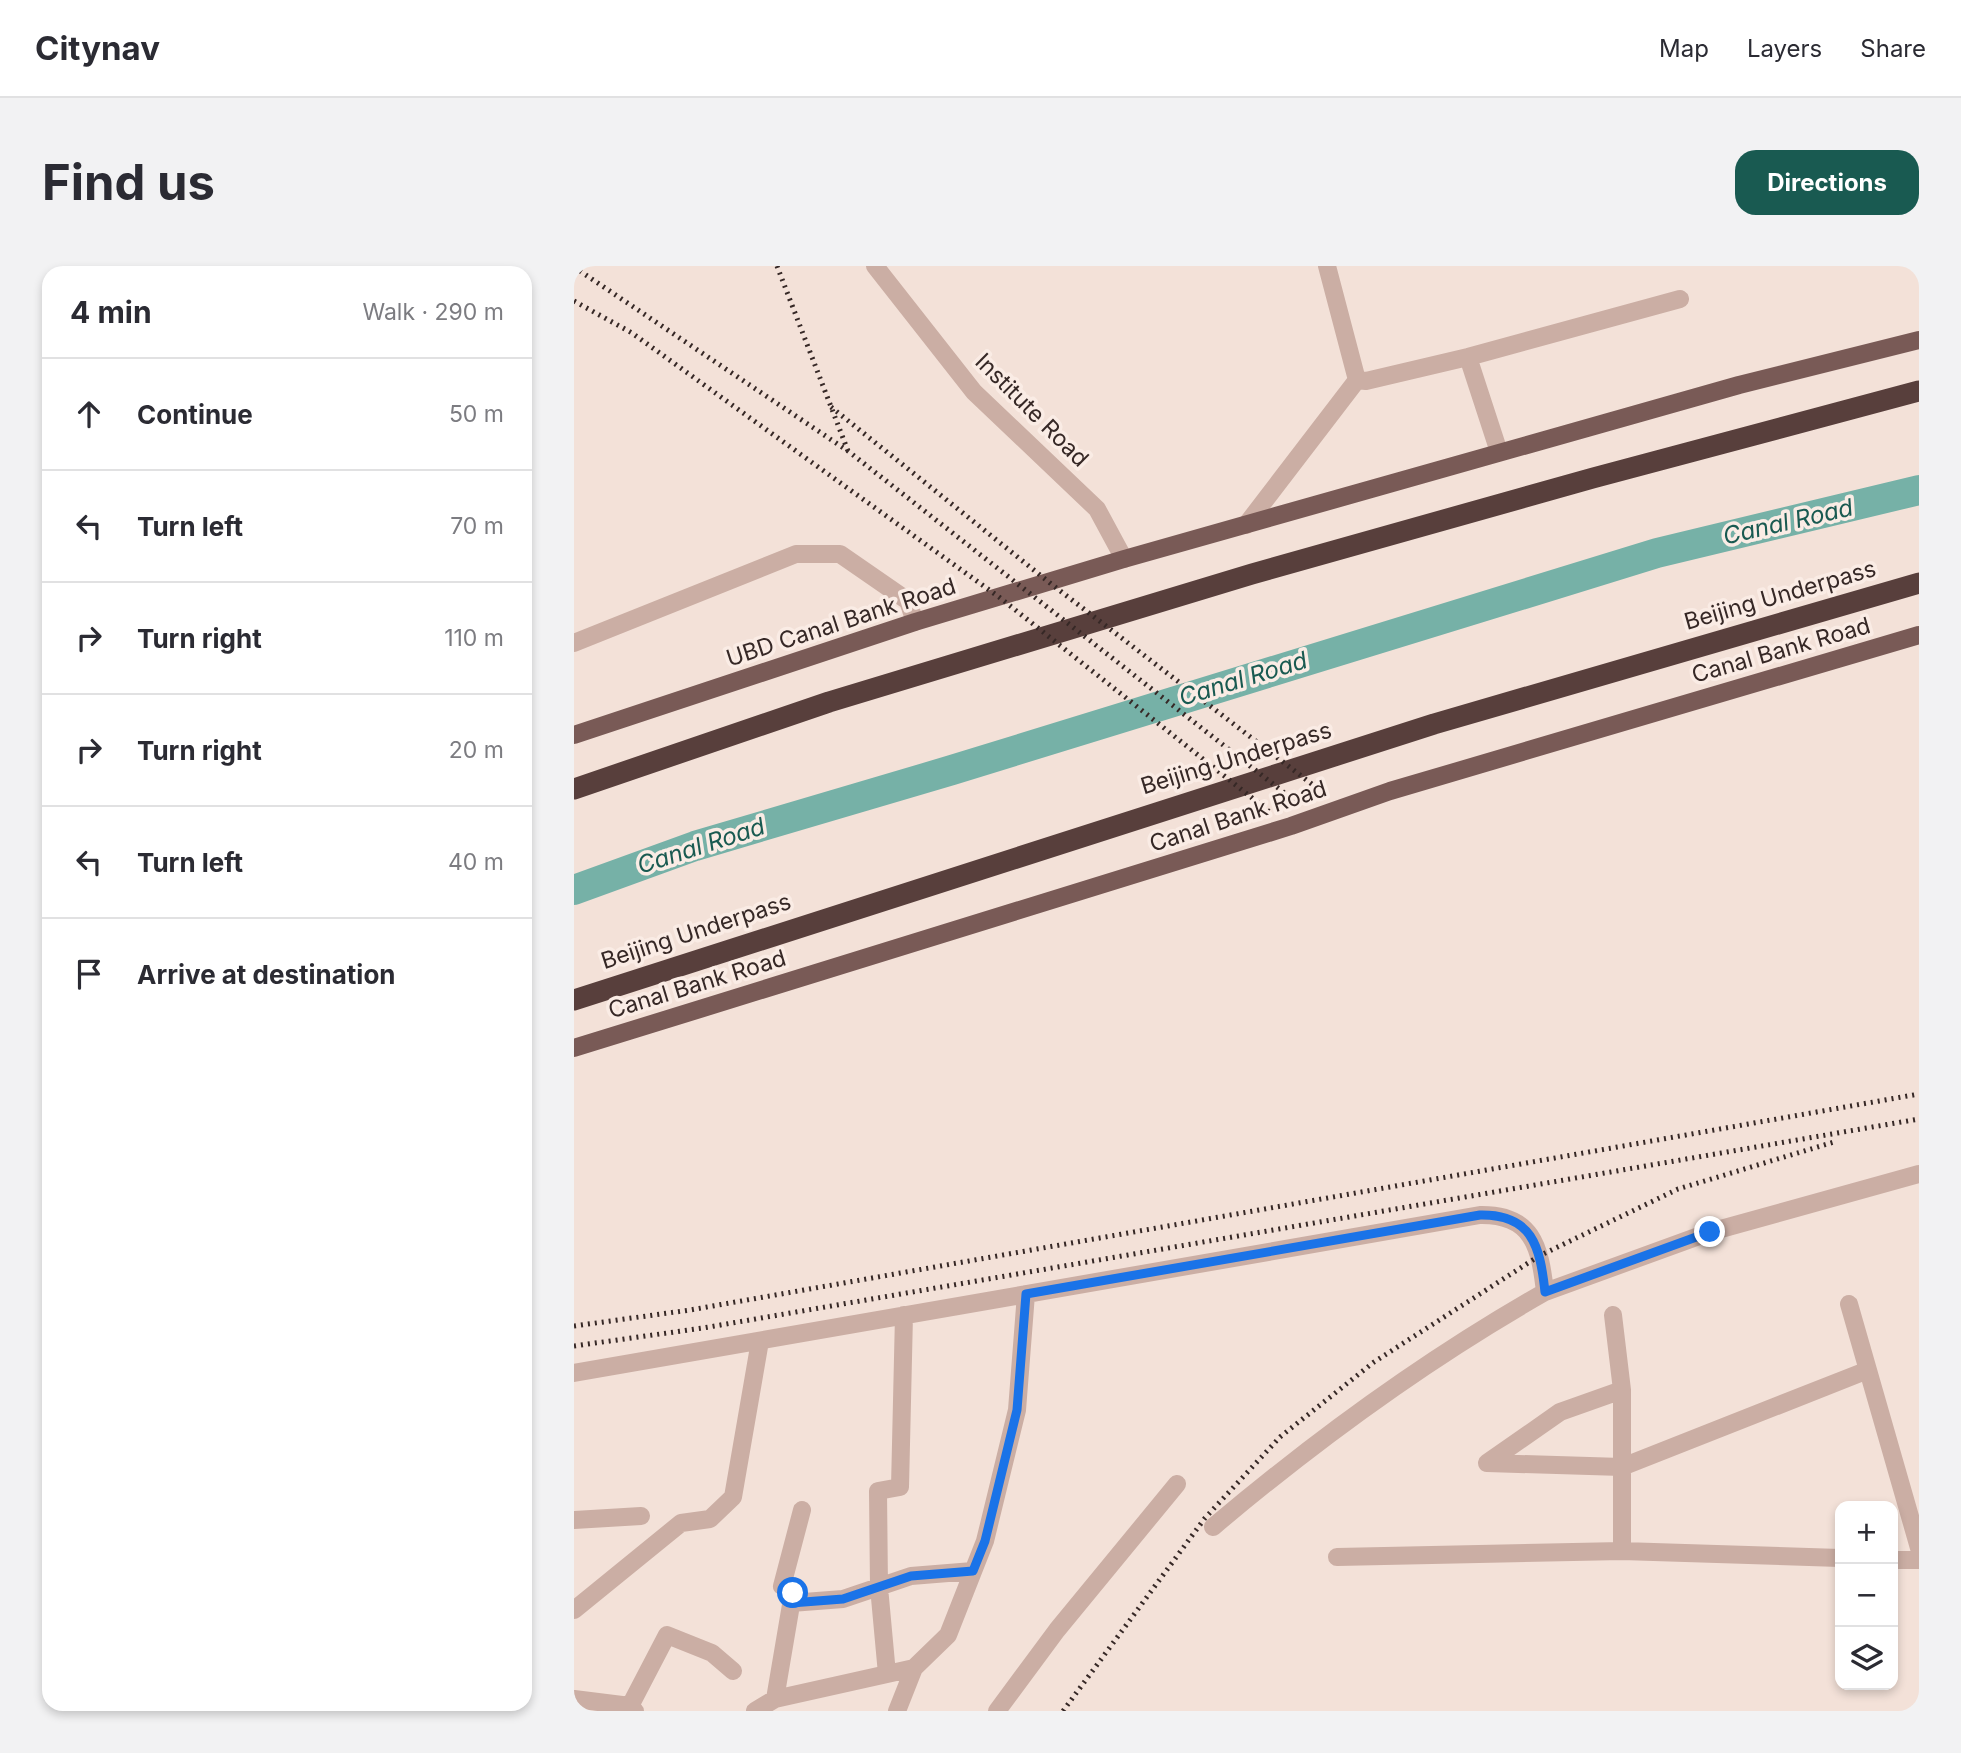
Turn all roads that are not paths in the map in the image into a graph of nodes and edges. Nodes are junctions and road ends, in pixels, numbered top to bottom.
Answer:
1 (875, 266) edge
2 (1327, 266) edge
3 (1680, 299) dead end
4 (1919, 340) edge
5 (1468, 358) junction
6 (1357, 380) junction
7 (1919, 391) edge
8 (1499, 452) junction
9 (1246, 524) junction
10 (1124, 559) junction
11 (1919, 583) edge
12 (915, 622) junction
13 (1919, 635) edge
14 (574, 643) edge
15 (574, 734) edge
16 (574, 789) edge
17 (574, 1000) edge
18 (574, 1048) edge
19 (1919, 1174) edge
20 (1545, 1292) junction
21 (1026, 1294) junction
22 (1849, 1304) dead end
23 (904, 1315) junction
24 (1613, 1315) dead end
25 (760, 1341) junction
26 (1868, 1370) junction
27 (574, 1373) edge
28 (1622, 1390) junction
29 (1622, 1467) junction
30 (1177, 1484) dead end
31 (802, 1510) dead end
32 (641, 1516) dead end
33 (574, 1520) edge
34 (1213, 1527) dead end
35 (1919, 1548) edge
36 (1622, 1551) junction
37 (1337, 1557) dead end
38 (1835, 1558) edge
39 (1898, 1559) edge
40 (1919, 1560) edge
41 (973, 1571) junction
42 (879, 1587) junction
43 (791, 1603) junction
44 (574, 1610) edge
45 (914, 1668) junction
46 (733, 1671) dead end
47 (887, 1674) junction
48 (574, 1699) edge
49 (775, 1699) junction
50 (633, 1708) edge
51 (755, 1711) edge
52 (897, 1711) edge
53 (997, 1711) edge

1 - 10 street, Institute Road
2 - 6 street
3 - 5 street
4 - 8 main road
5 - 6 street
5 - 8 street
6 - 9 street
7 - 16 highway
8 - 9 main road
9 - 10 main road
10 - 12 main road, UBD Canal Bank Road
11 - 17 highway, Beijing Underpass
12 - 14 street
12 - 15 main road, UBD Canal Bank Road
13 - 18 main road, Canal Bank Road
19 - 20 street
20 - 21 street
20 - 34 street
21 - 23 street
21 - 41 street
22 - 26 street
23 - 25 street
23 - 42 street
24 - 28 street
25 - 27 street
25 - 44 street
26 - 29 street
26 - 35 street
28 - 29 street
28 - 29 street
29 - 36 street
30 - 53 street
31 - 43 street
32 - 33 street
36 - 37 street
36 - 38 street
39 - 40 street
41 - 42 street
41 - 45 street
42 - 43 street
42 - 47 street
43 - 49 street
45 - 47 street
45 - 52 street
46 - 50 street
47 - 49 street
48 - 50 street
49 - 51 street

